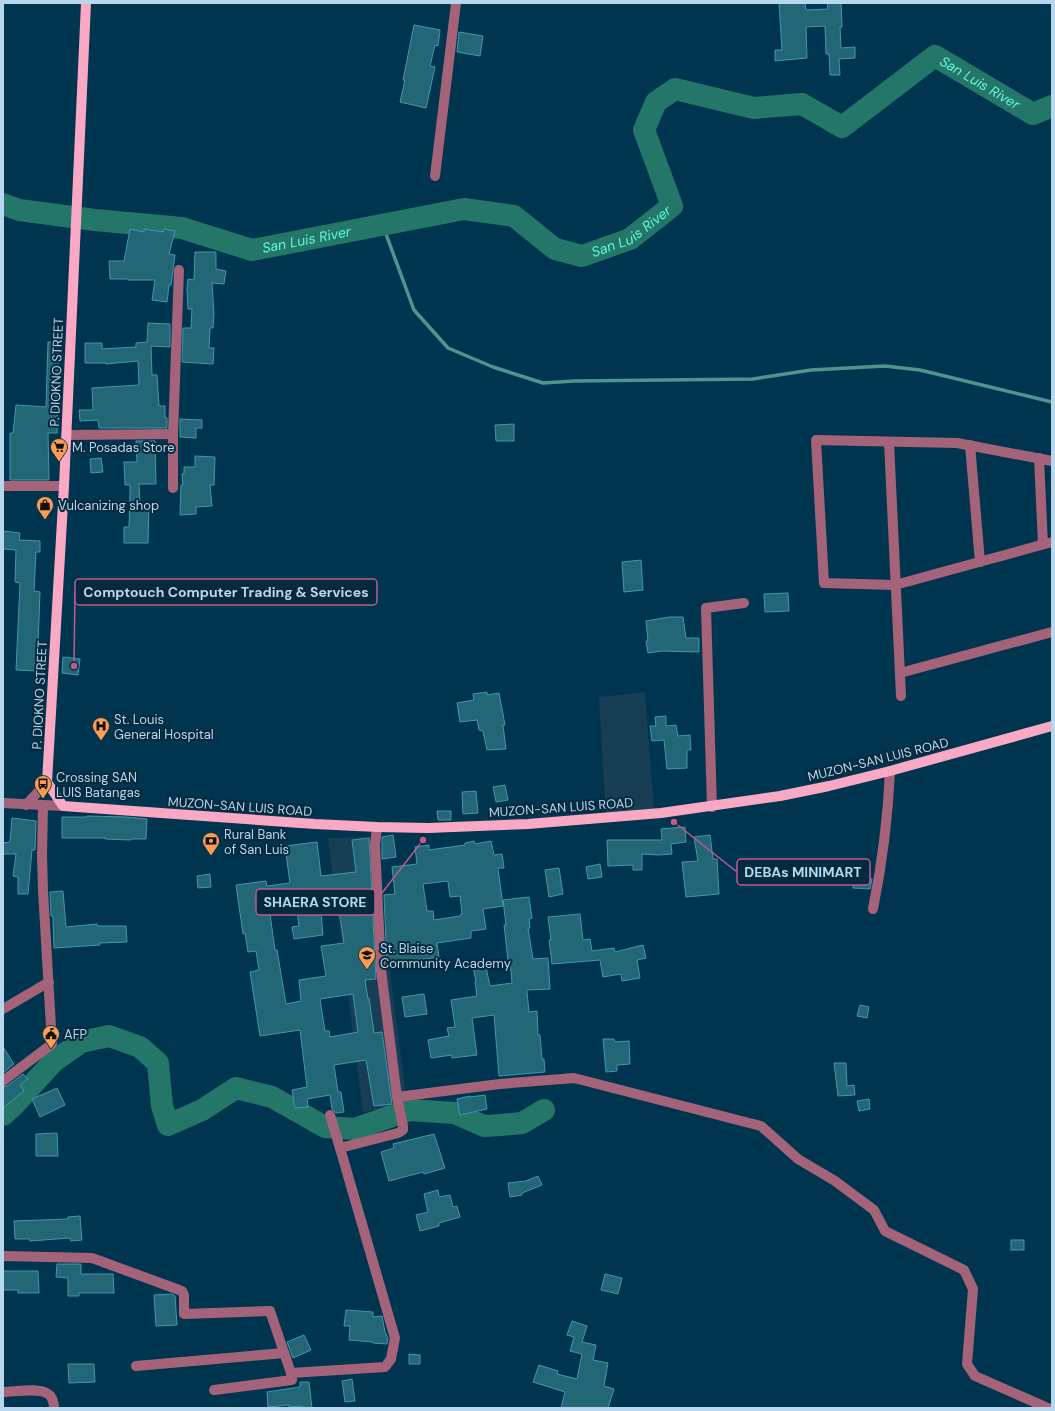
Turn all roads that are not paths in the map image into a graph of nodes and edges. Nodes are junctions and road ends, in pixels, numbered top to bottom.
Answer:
1 (86, 3) edge
2 (456, 3) edge
3 (435, 176) dead end
4 (179, 270) dead end
5 (173, 434) junction
6 (67, 435) junction
7 (889, 442) junction
8 (970, 445) junction
9 (1039, 458) junction
10 (1052, 461) edge
11 (3, 486) edge
12 (64, 486) junction
13 (173, 488) dead end
14 (1048, 543) edge
15 (980, 562) junction
16 (895, 585) junction
17 (744, 603) dead end
18 (1052, 632) edge
19 (900, 673) junction
20 (901, 696) dead end
21 (1052, 726) edge
22 (890, 771) junction
23 (47, 782) junction
24 (3, 803) edge
25 (26, 805) junction
26 (43, 805) junction
27 (63, 806) junction
28 (712, 807) junction
29 (377, 827) junction
30 (873, 909) dead end
31 (49, 982) junction
32 (3, 1009) edge
33 (3, 1081) edge
34 (398, 1102) junction
35 (330, 1115) dead end
36 (340, 1148) junction
37 (3, 1256) edge
38 (284, 1353) junction
39 (136, 1366) dead end
40 (291, 1373) junction
41 (214, 1390) dead end
42 (3, 1392) edge
43 (54, 1408) edge
44 (1048, 1408) edge

1 - 6 main road, P. DIOKNO STREET
2 - 3 street
4 - 5 street
5 - 6 street
5 - 13 street
6 - 12 main road, P. DIOKNO STREET
7 - 8 street
7 - 16 street
7 - 16 street
8 - 9 street
8 - 15 street
9 - 10 street
9 - 14 street
11 - 12 street
12 - 23 main road, P. DIOKNO STREET
14 - 15 street
15 - 16 street
16 - 19 street
17 - 28 street
18 - 19 street
19 - 20 street
21 - 22 main road, MUZON-SAN LUIS ROAD
22 - 28 main road, MUZON-SAN LUIS ROAD
22 - 30 street
23 - 25 street
23 - 27 main road
24 - 25 street
25 - 26 street
26 - 27 street
26 - 31 street
27 - 29 main road, MUZON-SAN LUIS ROAD
28 - 29 main road, MUZON-SAN LUIS ROAD
29 - 34 street
31 - 32 street
31 - 33 street
34 - 36 street
34 - 44 street
35 - 36 street
36 - 40 street
37 - 38 street
38 - 39 street
38 - 40 street
40 - 41 street
42 - 43 street

